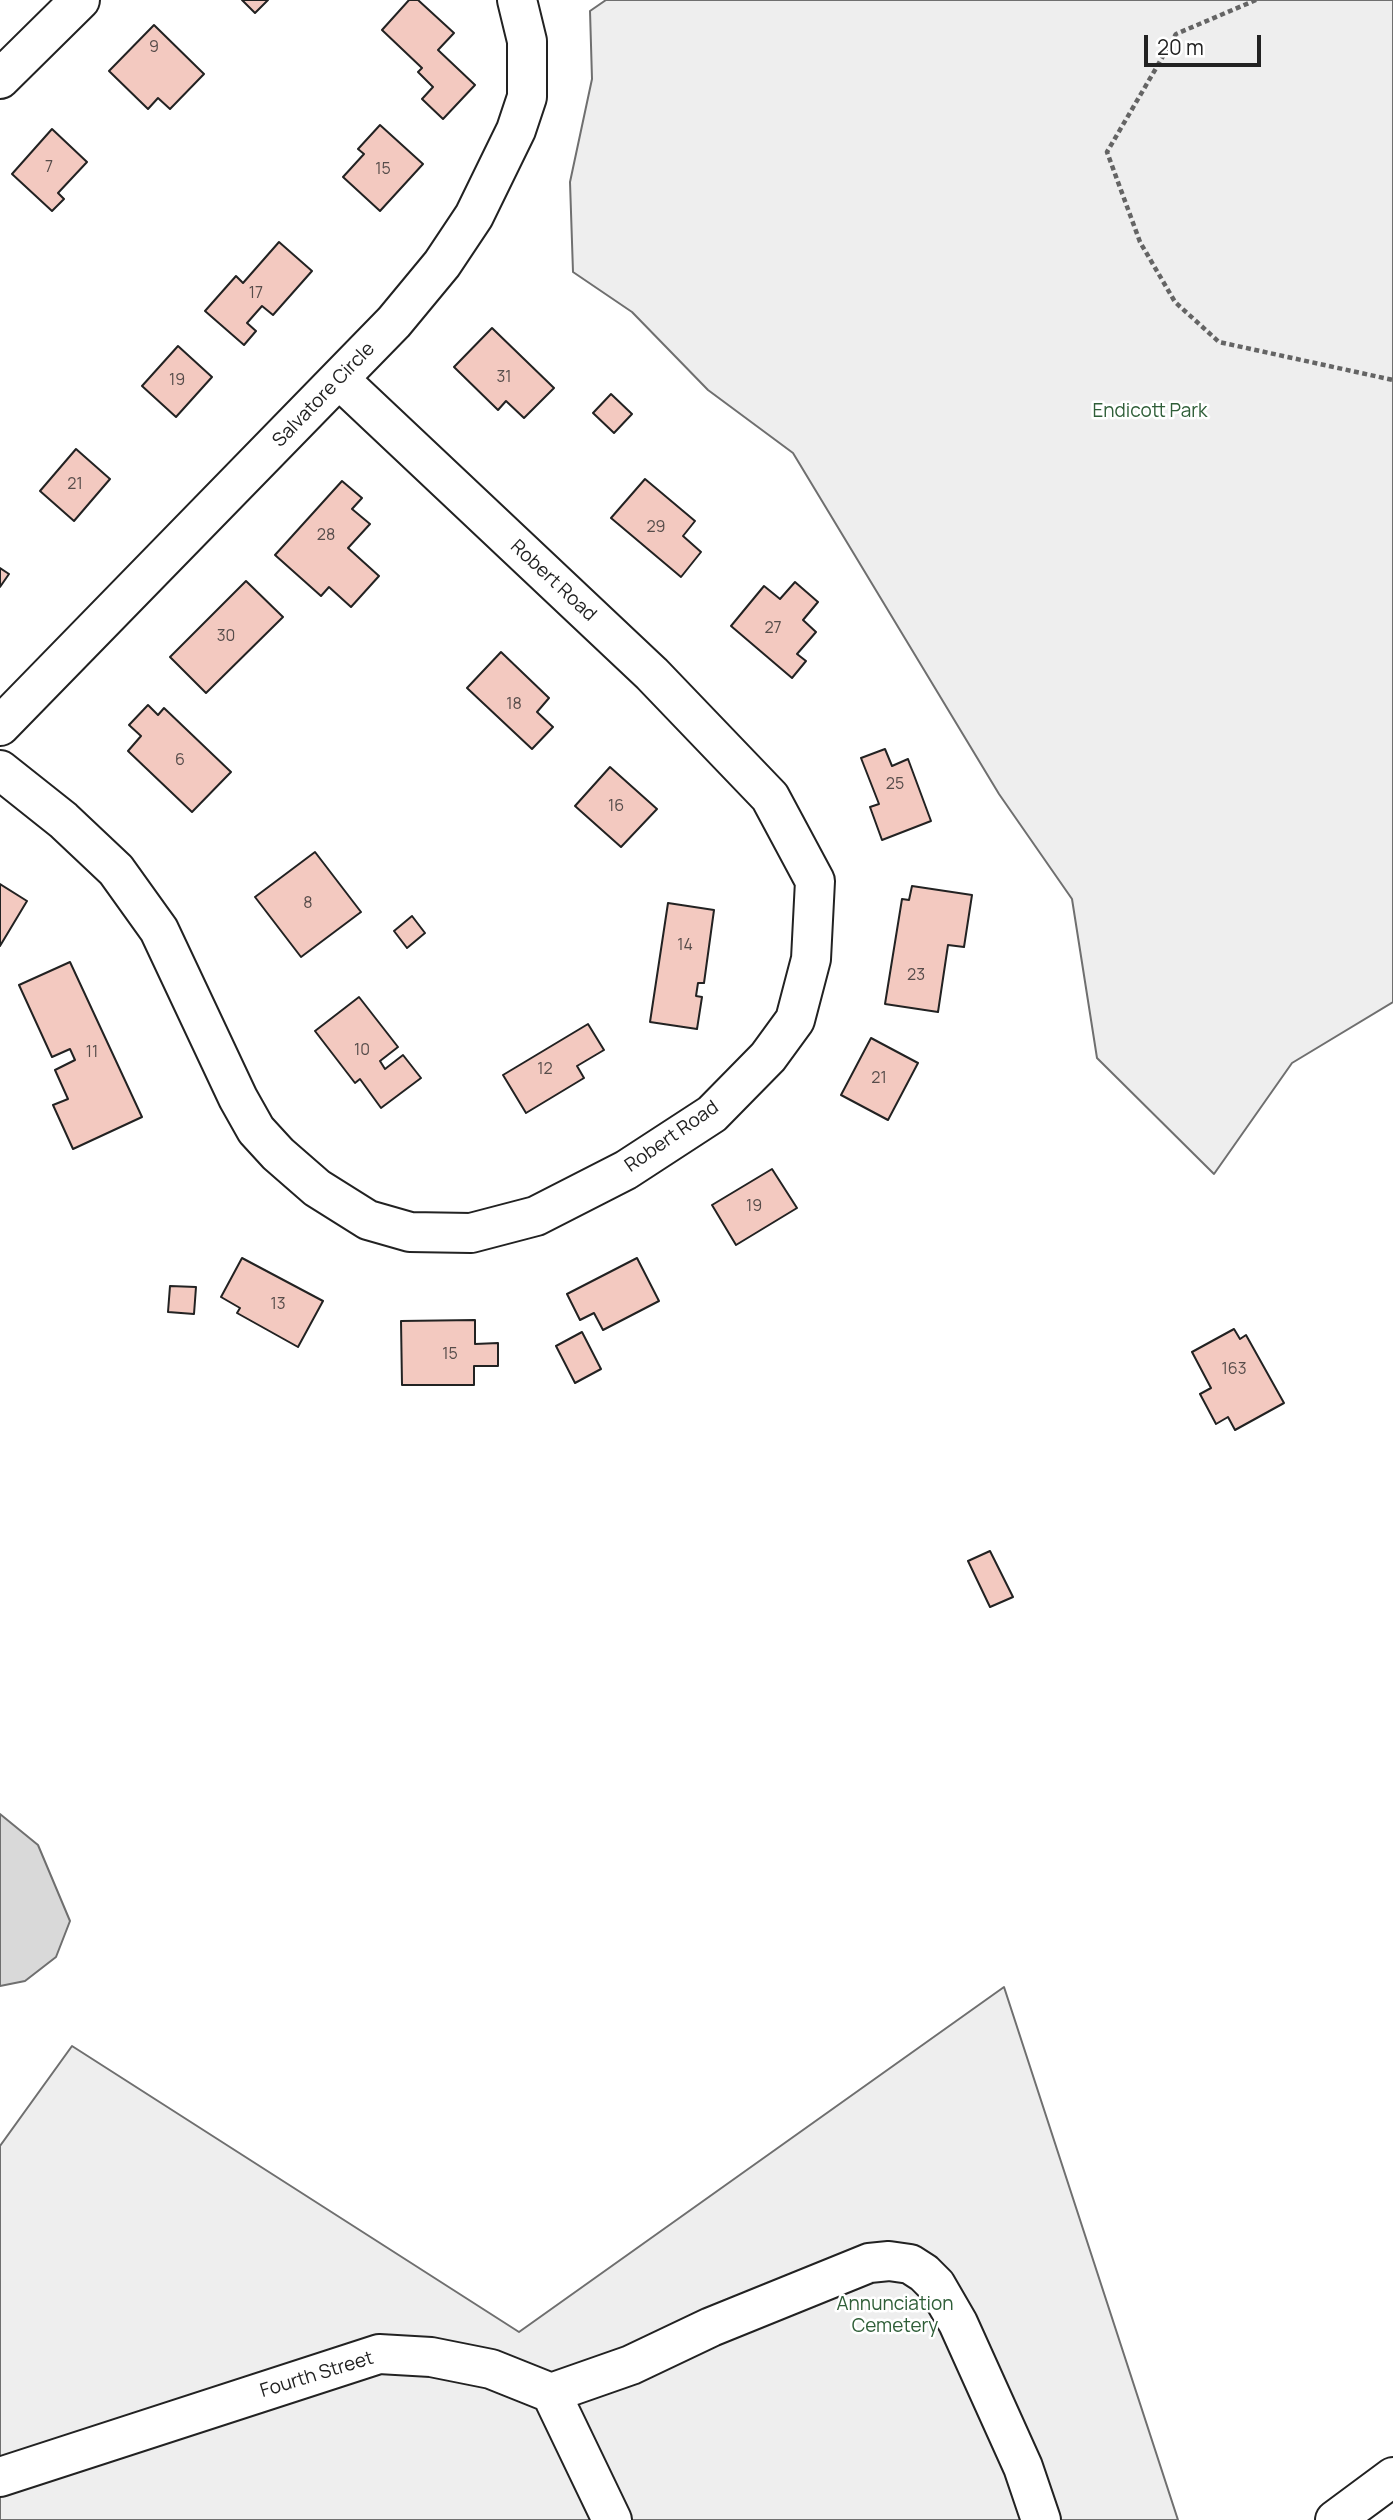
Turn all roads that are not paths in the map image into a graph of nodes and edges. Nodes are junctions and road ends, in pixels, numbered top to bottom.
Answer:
1 (80, 0) edge
2 (517, 0) edge
3 (0, 79) edge
4 (339, 379) junction
5 (0, 726) edge
6 (0, 770) edge
7 (551, 2393) junction
8 (0, 2477) edge
9 (1393, 2477) edge
10 (612, 2520) edge
11 (1041, 2520) edge
12 (1335, 2520) edge

1 - 3 street
2 - 4 street, Salvatore Circle
4 - 5 street, Salvatore Circle
4 - 6 street, Robert Road
7 - 8 street, Fourth Street
7 - 10 street
7 - 11 street
9 - 12 street

